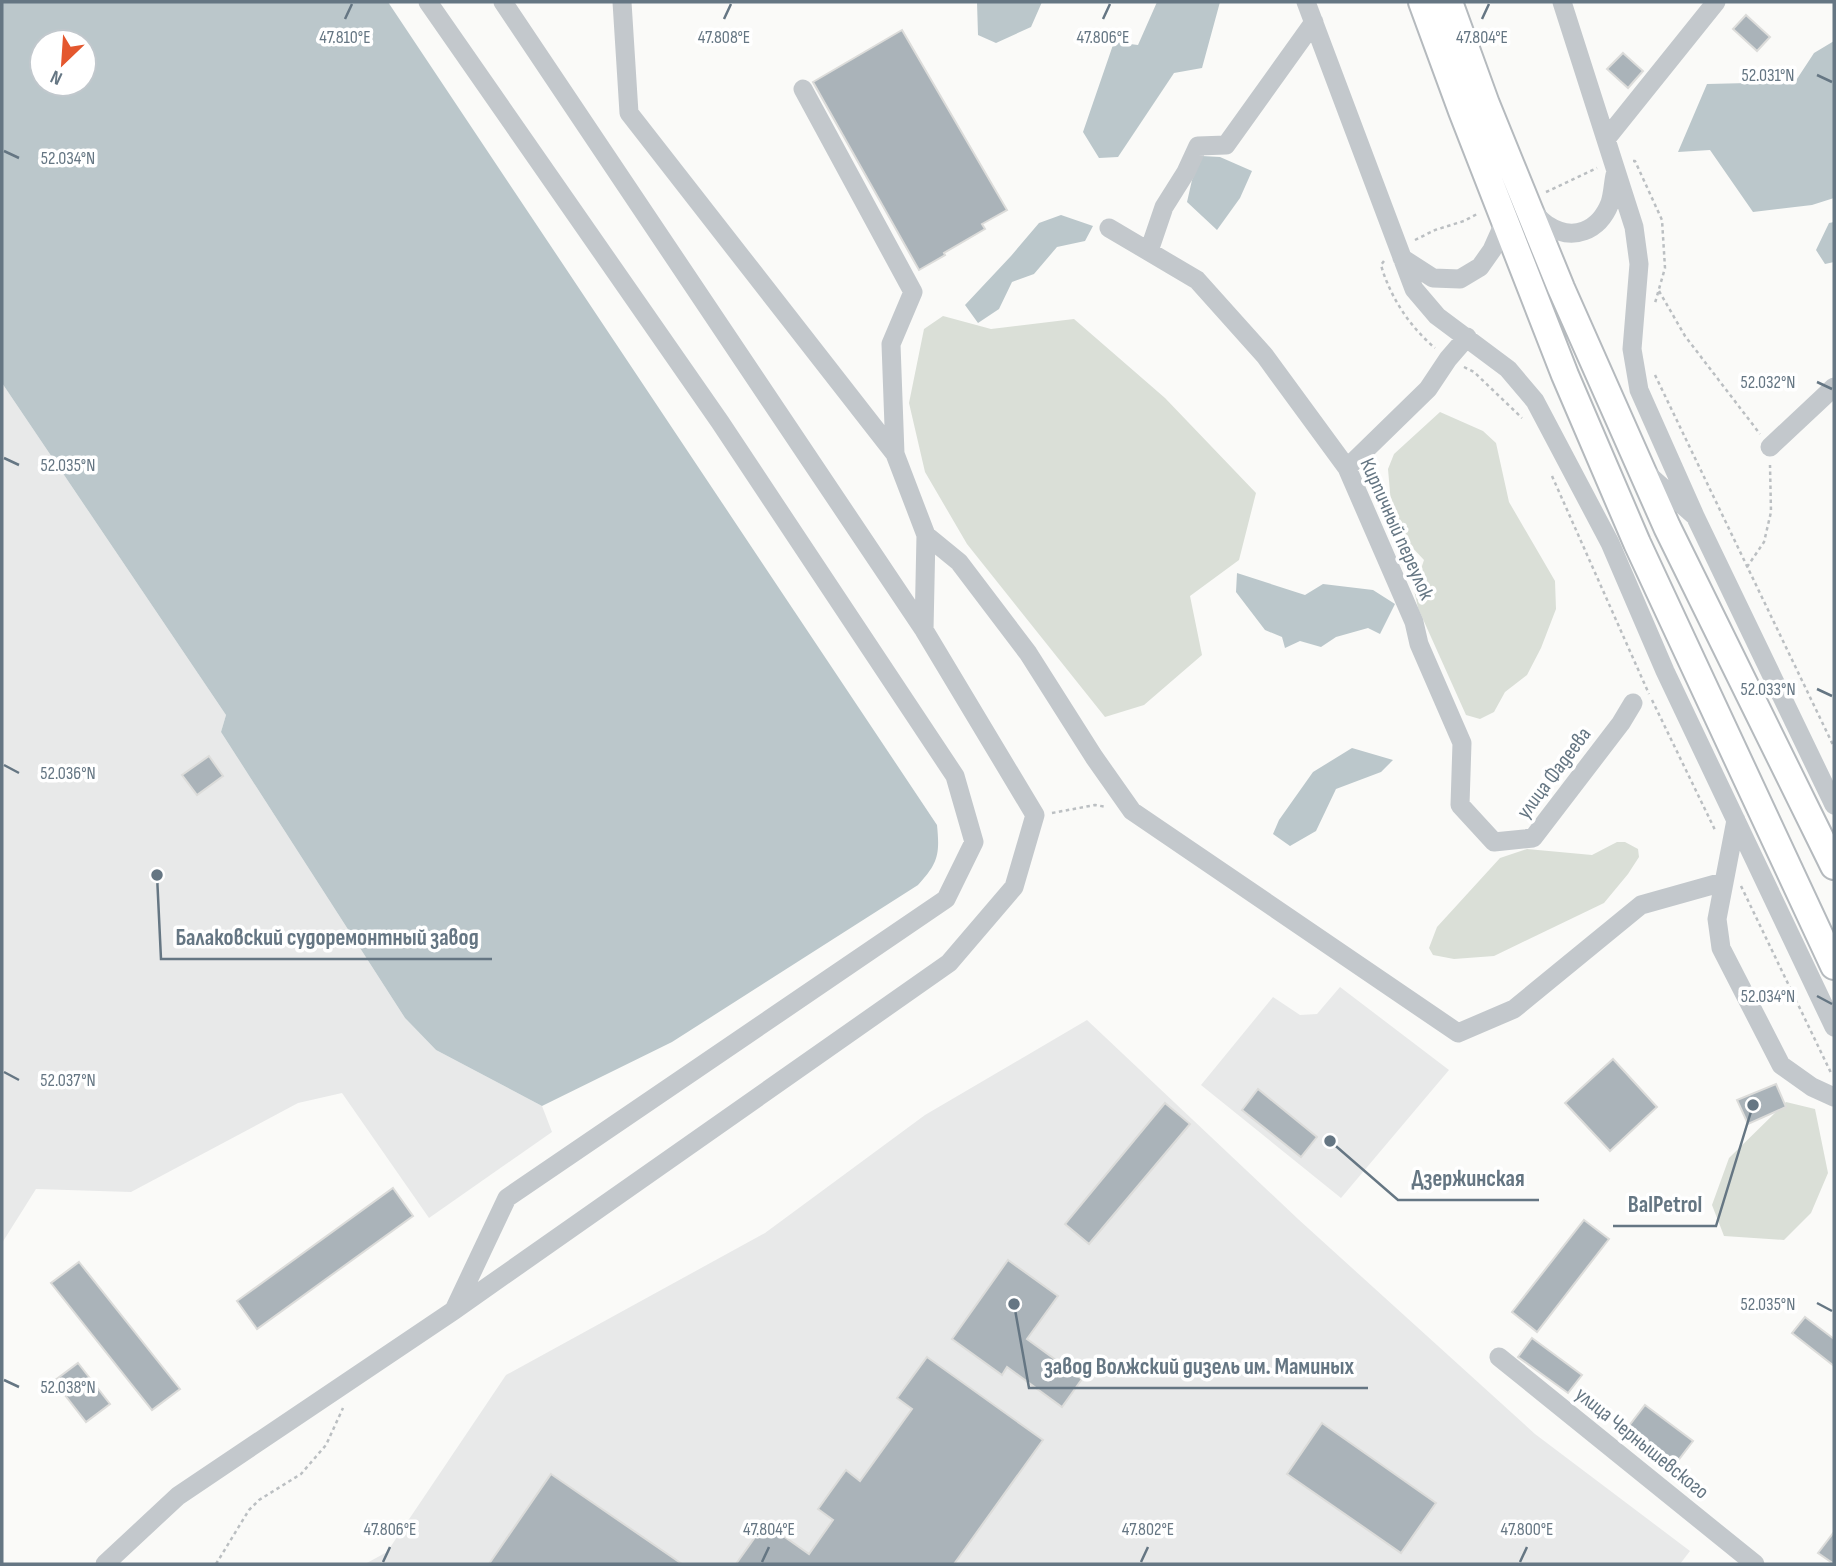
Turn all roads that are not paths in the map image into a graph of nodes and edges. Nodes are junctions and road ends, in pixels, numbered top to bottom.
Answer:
1 (428, 2) edge
2 (503, 2) edge
3 (622, 2) edge
4 (1306, 2) edge
5 (1422, 2) edge
6 (1449, 2) edge
7 (1562, 2) edge
8 (1716, 2) edge
9 (1314, 22) junction
10 (803, 89) dead end
11 (1474, 108) junction
12 (1606, 139) junction
13 (1614, 165) junction
14 (1534, 200) junction
15 (1505, 221) junction
16 (1109, 228) dead end
17 (1149, 251) junction
18 (1400, 254) junction
19 (1467, 337) junction
20 (1834, 387) edge
21 (1770, 447) road end
22 (894, 454) junction
23 (1640, 467) junction
24 (1347, 468) junction
25 (1616, 491) junction
26 (1695, 516) junction
27 (926, 536) junction
28 (1609, 543) junction
29 (924, 631) junction
30 (1633, 703) dead end
31 (1834, 805) edge
32 (1736, 820) junction
33 (1494, 842) joint
34 (1834, 866) edge
35 (1723, 882) junction
36 (1834, 966) edge
37 (1834, 1027) edge
38 (1834, 1097) edge
39 (453, 1311) junction
40 (1499, 1357) dead end
41 (105, 1564) edge
42 (1755, 1564) edge

1 - 39 street
2 - 29 street
3 - 22 street
4 - 9 street
5 - 11 main road
6 - 11 main road
7 - 12 street
8 - 12 street
9 - 17 street
9 - 18 street
10 - 22 street
11 - 14 main road
11 - 15 main road
12 - 13 street
13 - 14 street
13 - 26 street
14 - 23 main road
15 - 18 street
15 - 25 main road
16 - 17 street, Кирпичный переулок
17 - 24 street, Кирпичный переулок
18 - 19 street
19 - 24 street
19 - 28 street
20 - 21 street
22 - 27 street
23 - 26 street
23 - 34 main road
24 - 33 street, Кирпичный переулок
25 - 28 street
25 - 36 main road
26 - 31 street
27 - 29 street
27 - 35 street
28 - 32 street
29 - 39 street
30 - 33 street, улица Фадеева
32 - 35 street
32 - 37 street
35 - 38 street
39 - 41 street
40 - 42 street, улица Чернышевского

